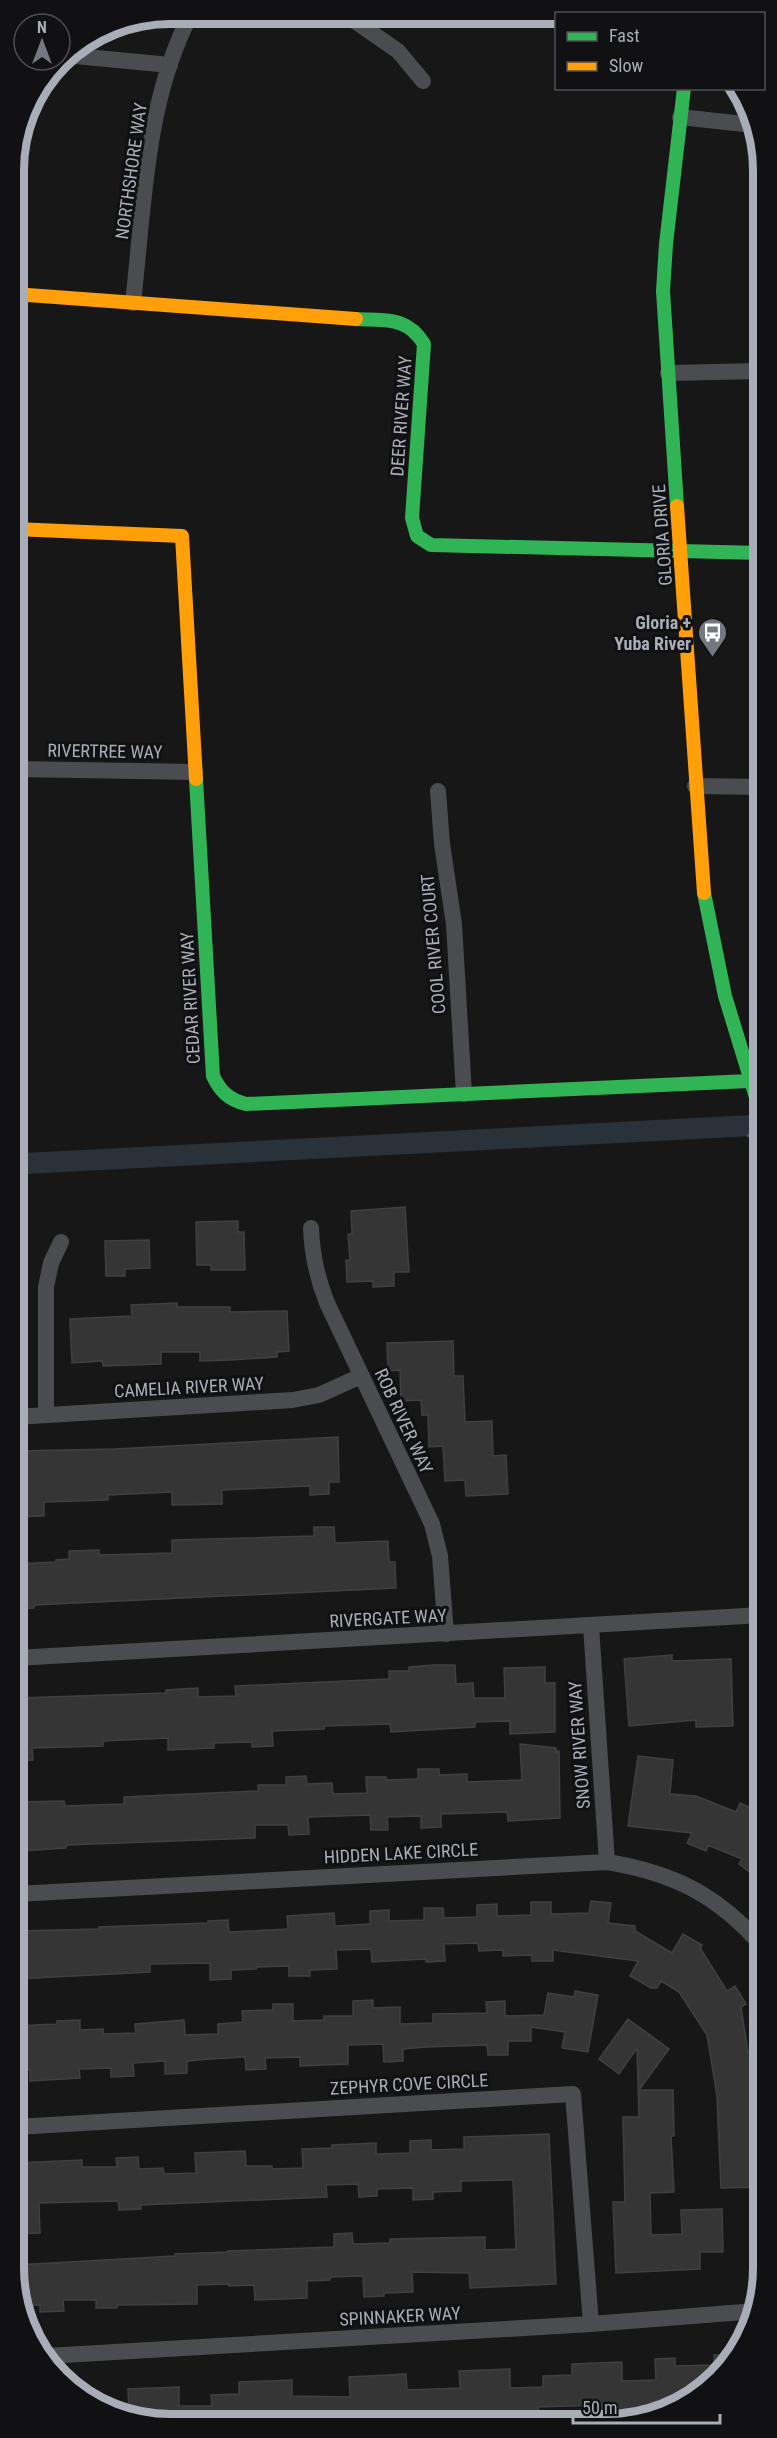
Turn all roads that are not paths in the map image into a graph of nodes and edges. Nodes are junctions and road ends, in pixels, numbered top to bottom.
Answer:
1 (187, 24) edge
2 (359, 24) edge
3 (79, 56) edge
4 (170, 65) junction
5 (423, 81) dead end
6 (684, 90) edge
7 (680, 117) junction
8 (745, 124) edge
9 (24, 295) edge
10 (134, 303) junction
11 (753, 371) edge
12 (668, 372) junction
13 (24, 529) edge
14 (681, 551) junction
15 (753, 553) edge
16 (24, 769) edge
17 (195, 772) junction
18 (695, 786) junction
19 (753, 787) edge
20 (438, 791) dead end
21 (749, 1081) junction
22 (753, 1093) edge
23 (464, 1094) junction
24 (311, 1228) dead end
25 (61, 1242) dead end
26 (361, 1376) junction
27 (46, 1415) junction
28 (24, 1416) edge
29 (753, 1616) edge
30 (591, 1626) junction
31 (446, 1634) junction
32 (24, 1658) edge
33 (607, 1862) junction
34 (24, 1894) edge
35 (753, 1935) edge
36 (24, 2127) edge
37 (746, 2312) edge
38 (591, 2324) junction
39 (54, 2356) edge

1 - 4 street, NORTHSHORE WAY
2 - 5 street
3 - 4 street
4 - 10 street, NORTHSHORE WAY
6 - 7 street, GLORIA DRIVE
7 - 8 street
7 - 12 street, GLORIA DRIVE
9 - 10 street, DEER RIVER WAY
10 - 14 street, DEER RIVER WAY
11 - 12 street
12 - 14 street, GLORIA DRIVE
13 - 17 street, CEDAR RIVER WAY
14 - 15 street, DEER RIVER WAY
14 - 18 street, GLORIA DRIVE
16 - 17 street, RIVERTREE WAY
17 - 23 street, CEDAR RIVER WAY
18 - 19 street
18 - 21 street, GLORIA DRIVE
20 - 23 street, COOL RIVER COURT
21 - 22 street, GLORIA DRIVE
21 - 23 street, CEDAR RIVER WAY
24 - 26 street, ROB RIVER WAY
25 - 27 street
26 - 27 street, CAMELIA RIVER WAY
26 - 31 street, ROB RIVER WAY
27 - 28 street, CAMELIA RIVER WAY
29 - 30 street, RIVERGATE WAY
30 - 31 street, RIVERGATE WAY
30 - 33 street, SNOW RIVER WAY
31 - 32 street, RIVERGATE WAY
33 - 34 street, HIDDEN LAKE CIRCLE
33 - 35 street, HIDDEN LAKE CIRCLE
36 - 38 street, ZEPHYR COVE CIRCLE
37 - 38 street, SPINNAKER WAY
38 - 39 street, SPINNAKER WAY

